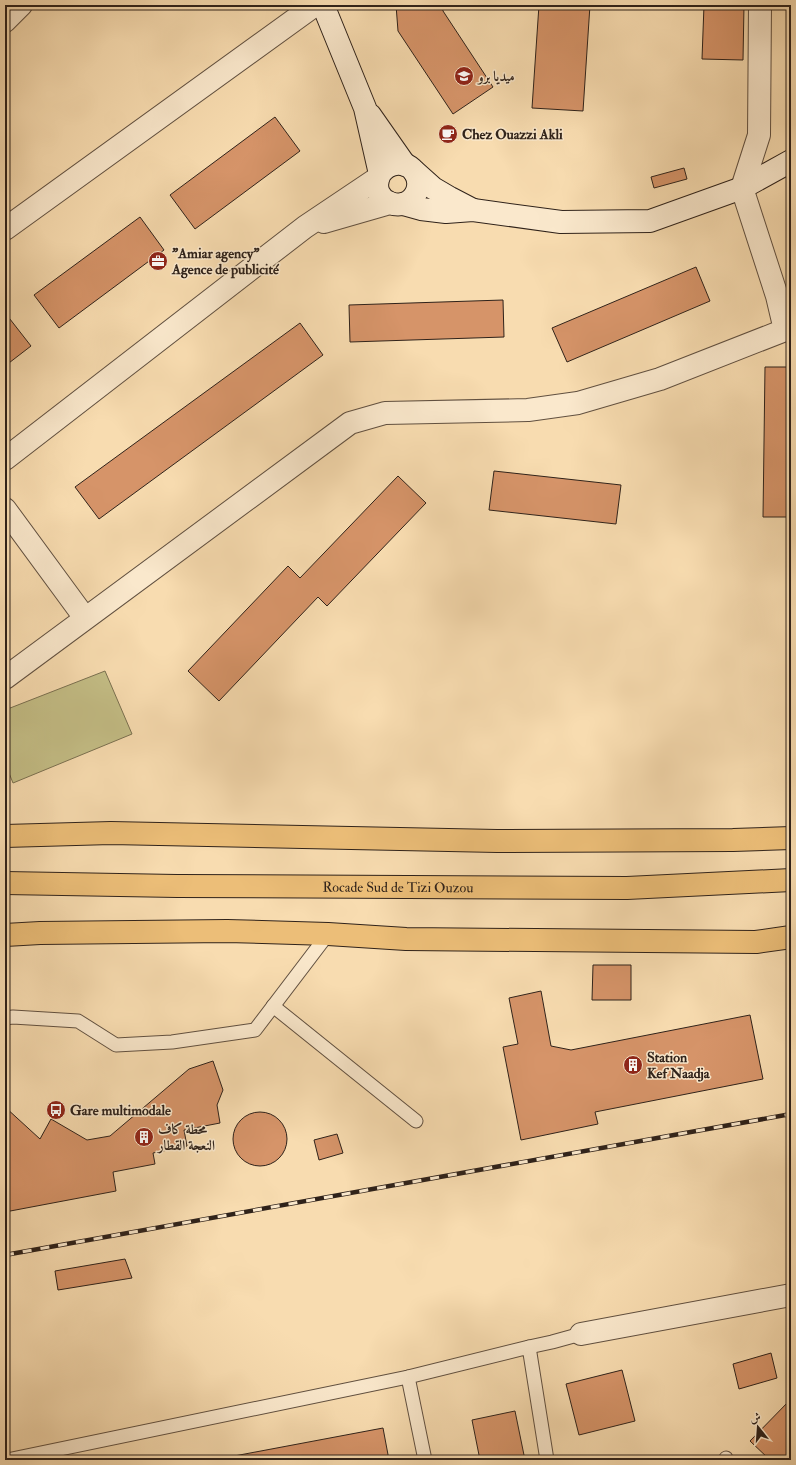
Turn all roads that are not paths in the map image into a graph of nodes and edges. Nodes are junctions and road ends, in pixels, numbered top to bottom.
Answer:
1 (21, 5) edge
2 (315, 5) edge
3 (323, 5) edge
4 (760, 5) edge
5 (5, 21) edge
6 (365, 108) junction
7 (788, 164) edge
8 (409, 168) junction
9 (379, 176) junction
10 (742, 188) junction
11 (396, 204) junction
12 (473, 210) junction
13 (305, 227) junction
14 (5, 229) edge
15 (788, 330) edge
16 (5, 459) edge
17 (5, 509) edge
18 (85, 618) junction
19 (5, 678) edge
20 (791, 824) edge
21 (5, 836) edge
22 (791, 838) edge
23 (733, 840) junction
24 (791, 880) edge
25 (5, 883) edge
26 (328, 934) junction
27 (5, 935) edge
28 (791, 937) edge
29 (273, 1006) junction
30 (5, 1018) edge
31 (416, 1121) dead end
32 (791, 1295) edge
33 (581, 1334) joint
34 (529, 1347) junction
35 (408, 1377) junction
36 (7, 1460) edge
37 (425, 1460) edge
38 (547, 1460) edge

1 - 5 street
2 - 14 street
3 - 6 street
4 - 10 street
6 - 8 street
6 - 9 street
7 - 10 street
8 - 9 street
8 - 11 street
8 - 12 street
9 - 11 street
9 - 13 street
10 - 12 street
10 - 15 street
11 - 12 street
11 - 13 street
13 - 16 street
15 - 18 street
17 - 18 street
18 - 19 street
20 - 23 highway
21 - 23 highway
22 - 23 highway
24 - 25 highway, Rocade Sud de Tizi Ouzou
26 - 27 highway
26 - 28 highway
26 - 29 lane
29 - 30 lane
29 - 31 lane
32 - 33 street
33 - 34 lane
34 - 35 lane
34 - 38 lane
35 - 36 lane
35 - 37 lane

